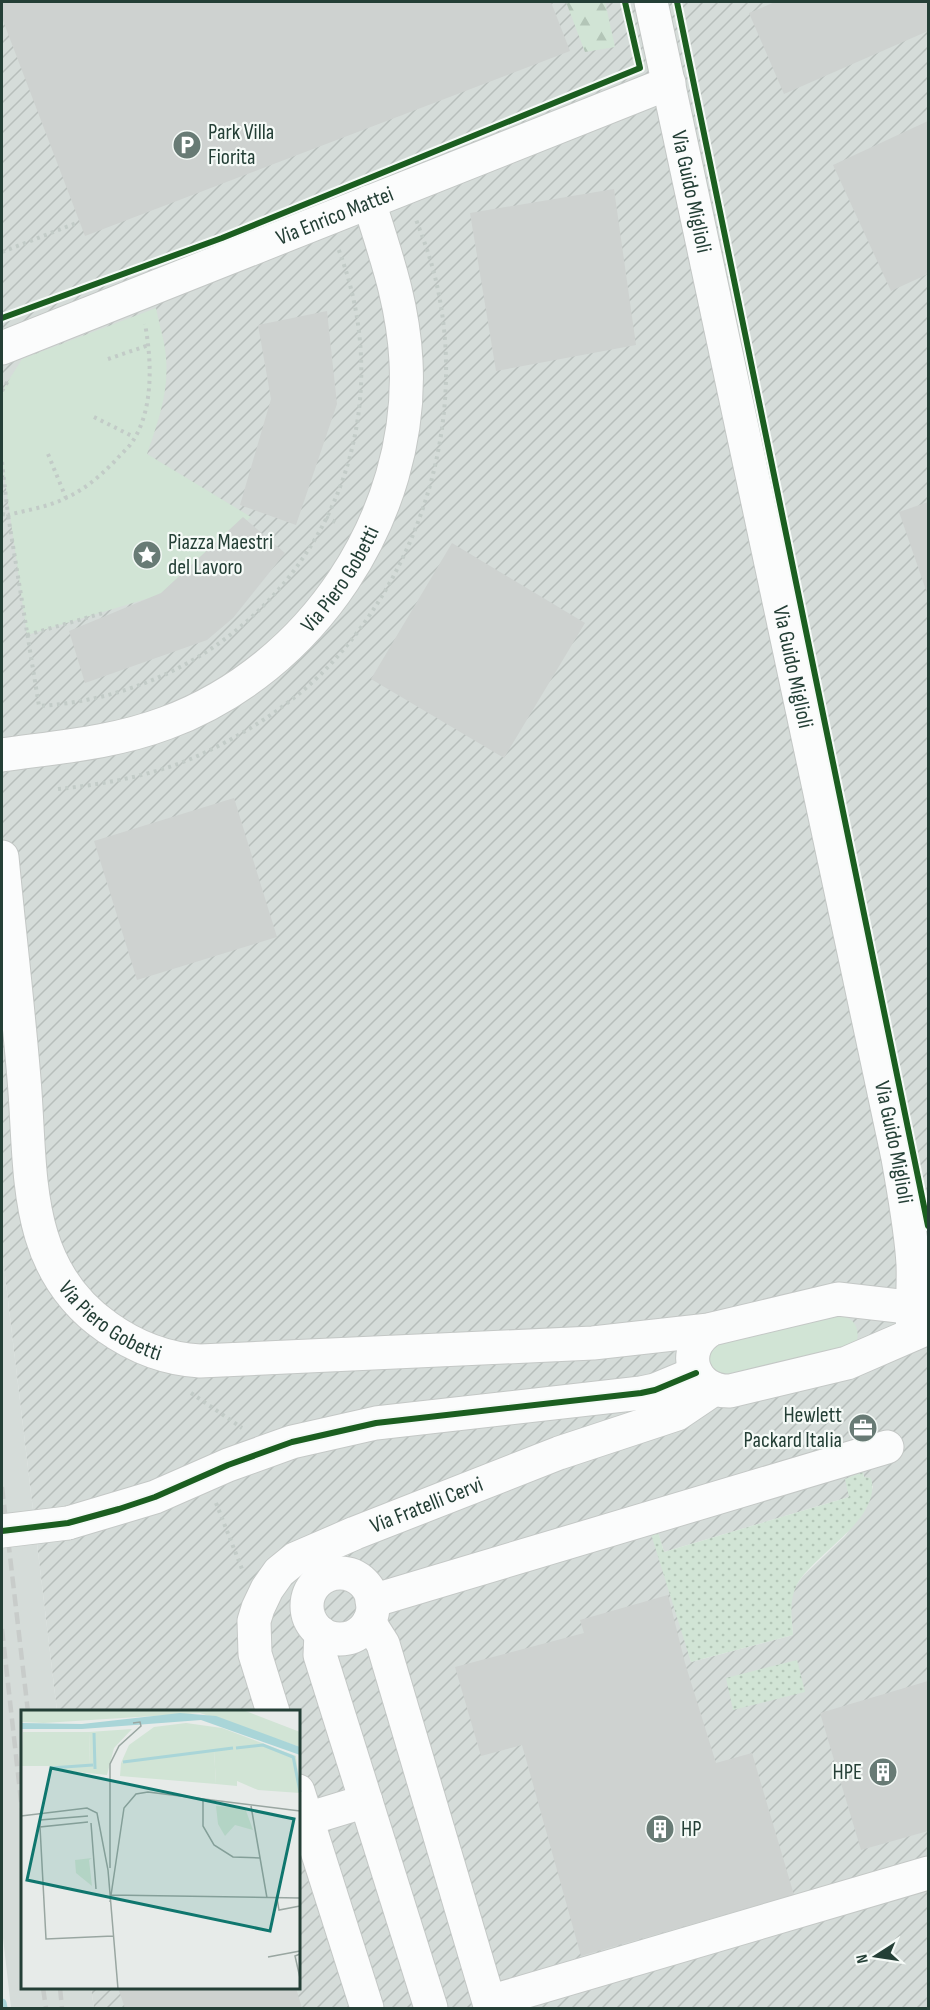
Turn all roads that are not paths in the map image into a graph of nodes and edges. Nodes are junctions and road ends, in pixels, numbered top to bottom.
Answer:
1 (651, 2) edge
2 (669, 83) junction
3 (369, 202) junction
4 (7, 361) edge
5 (2, 755) edge
6 (2, 857) edge
7 (847, 1301) junction
8 (920, 1321) edge
9 (709, 1330) junction
10 (593, 1343) junction
11 (857, 1359) junction
12 (701, 1374) junction
13 (886, 1447) dead end
14 (2, 1531) edge
15 (370, 1611) junction
16 (321, 1633) junction
17 (272, 1710) edge
18 (366, 1801) junction
19 (303, 1805) edge
20 (928, 1873) edge
21 (478, 2005) edge
22 (367, 2008) edge
23 (431, 2008) edge

1 - 2 street, Via Guido Miglioli
2 - 3 street, Via Enrico Mattei
2 - 8 street, Via Guido Miglioli
3 - 4 street, Via Enrico Mattei
3 - 5 street, Via Piero Gobetti
6 - 10 street, Via Piero Gobetti
7 - 8 street, Via Piero Gobetti
7 - 9 street, Via Piero Gobetti
7 - 11 street
8 - 11 street
9 - 10 street, Via Piero Gobetti
9 - 12 street
10 - 12 street, Via Piero Gobetti
11 - 12 street
12 - 14 street, bridge
12 - 17 street, Via Fratelli Cervi
13 - 15 street
15 - 16 street
15 - 16 street
15 - 21 street
16 - 18 street
18 - 19 street
18 - 23 street
19 - 22 street
20 - 21 street

